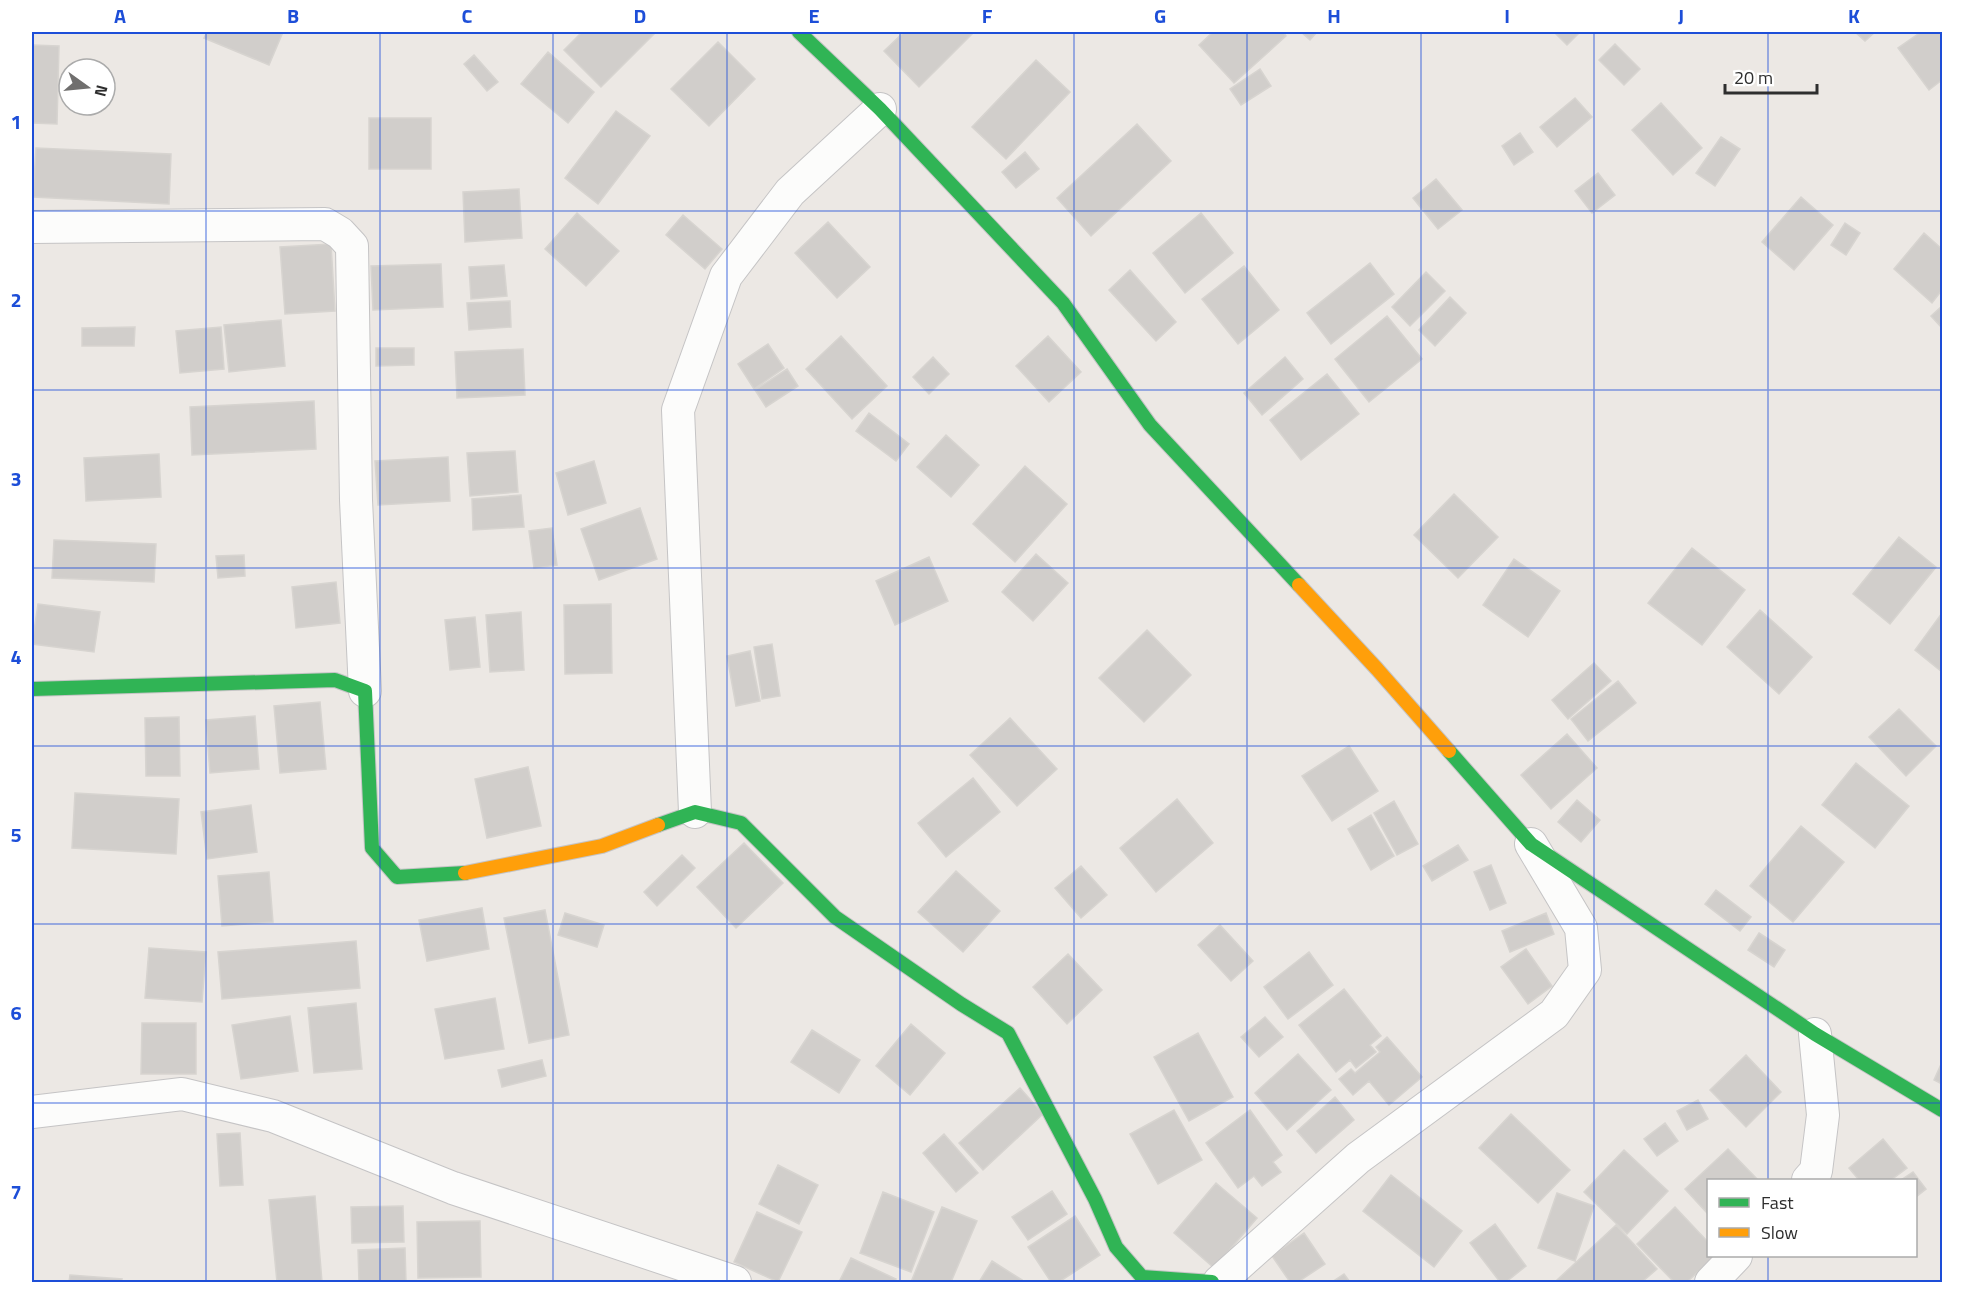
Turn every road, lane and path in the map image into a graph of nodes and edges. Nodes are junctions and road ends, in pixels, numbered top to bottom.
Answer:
1 (800, 32) edge
2 (880, 110) junction
3 (32, 227) edge
4 (32, 689) edge
5 (365, 691) junction
6 (696, 812) junction
7 (1531, 844) junction
8 (1815, 1034) junction
9 (1942, 1110) edge
10 (32, 1112) edge
11 (1809, 1179) edge
12 (1735, 1257) edge
13 (735, 1282) edge
14 (1212, 1282) edge
15 (1219, 1282) edge
16 (1711, 1282) edge

1 - 2 street
2 - 6 street
2 - 7 street
3 - 5 street
4 - 5 street
5 - 6 street
6 - 14 street
7 - 8 street
7 - 15 street
8 - 9 street
8 - 11 street
10 - 13 street
12 - 16 street

